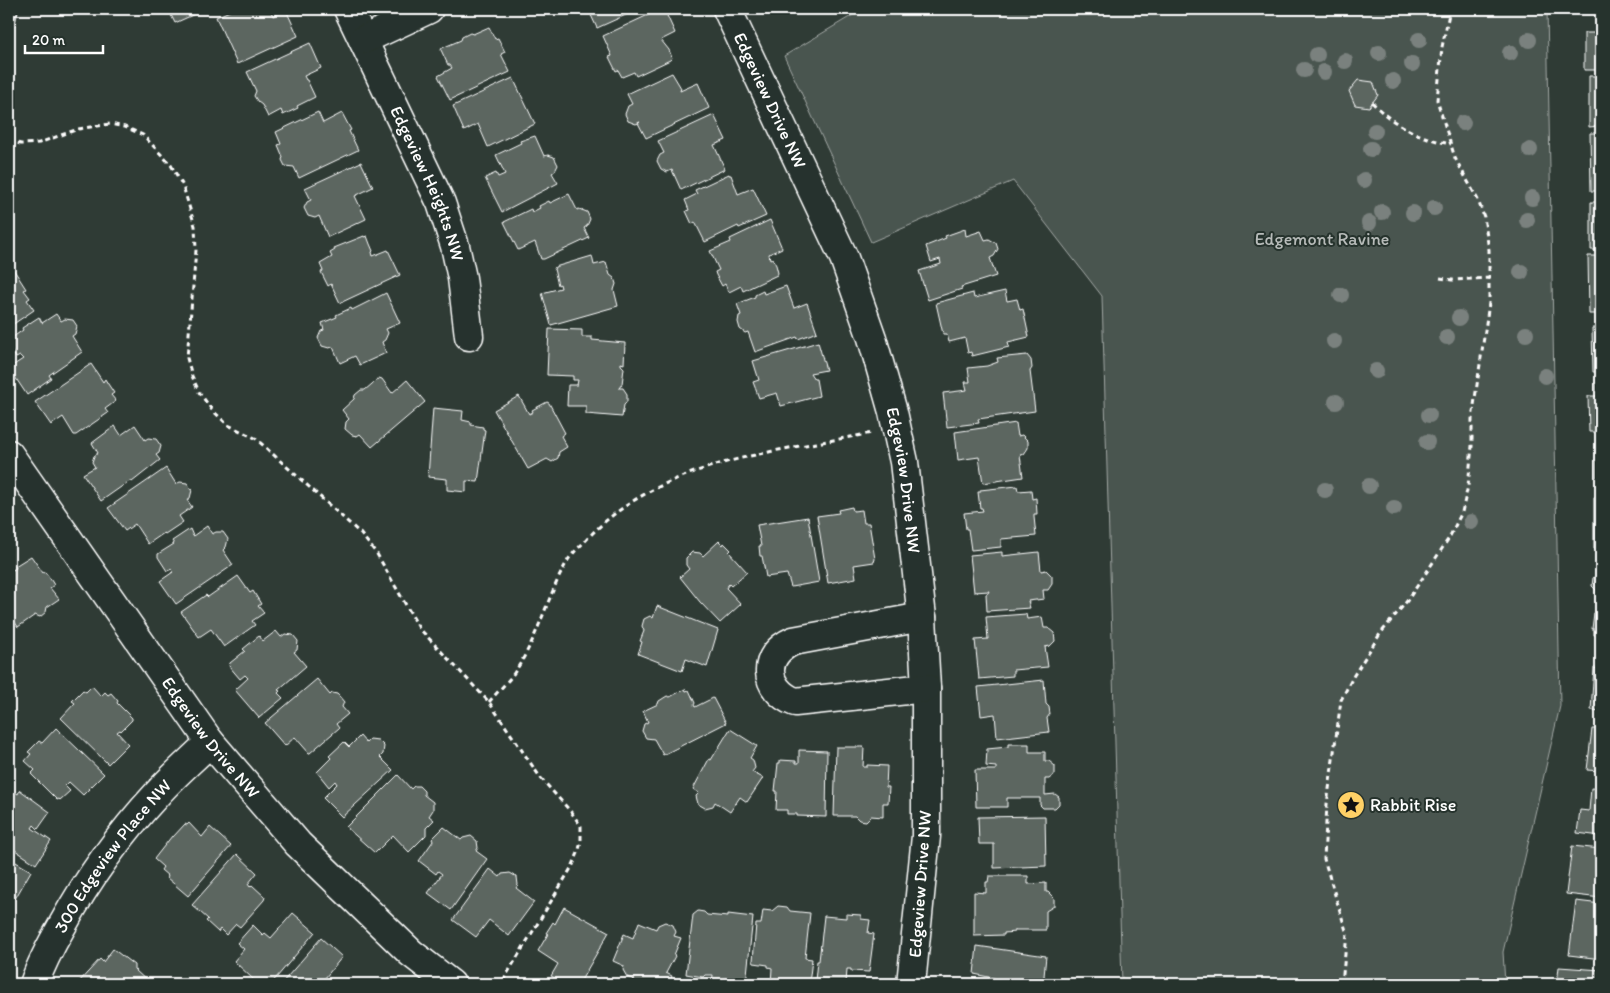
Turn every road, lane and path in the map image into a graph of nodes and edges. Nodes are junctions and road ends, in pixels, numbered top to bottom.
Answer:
1 (348, 9) edge
2 (429, 9) edge
3 (727, 9) edge
4 (1450, 9) edge
5 (363, 40) junction
6 (1372, 102) dead end
7 (9, 141) edge
8 (1451, 144) junction
9 (1440, 278) dead end
10 (1490, 278) junction
11 (469, 336) dead end
12 (896, 429) junction
13 (9, 456) edge
14 (922, 617) junction
15 (926, 688) junction
16 (489, 702) junction
17 (210, 742) junction
18 (34, 984) edge
19 (451, 984) edge
20 (500, 984) edge
21 (911, 984) edge
22 (1342, 984) edge

1 - 5 street, Edgeview Heights NW
2 - 5 street
3 - 12 street, Edgeview Drive NW
4 - 8 path
5 - 11 street, Edgeview Heights NW
6 - 8 path
7 - 16 path
8 - 10 path
9 - 10 path
10 - 22 path
12 - 14 street, Edgeview Drive NW
12 - 16 path
13 - 17 street, Edgeview Drive NW
14 - 15 street, Edgeview Drive NW
14 - 15 street
15 - 21 street, Edgeview Drive NW
16 - 20 path
17 - 18 street, 300 Edgeview Place NW
17 - 19 street, Edgeview Drive NW

